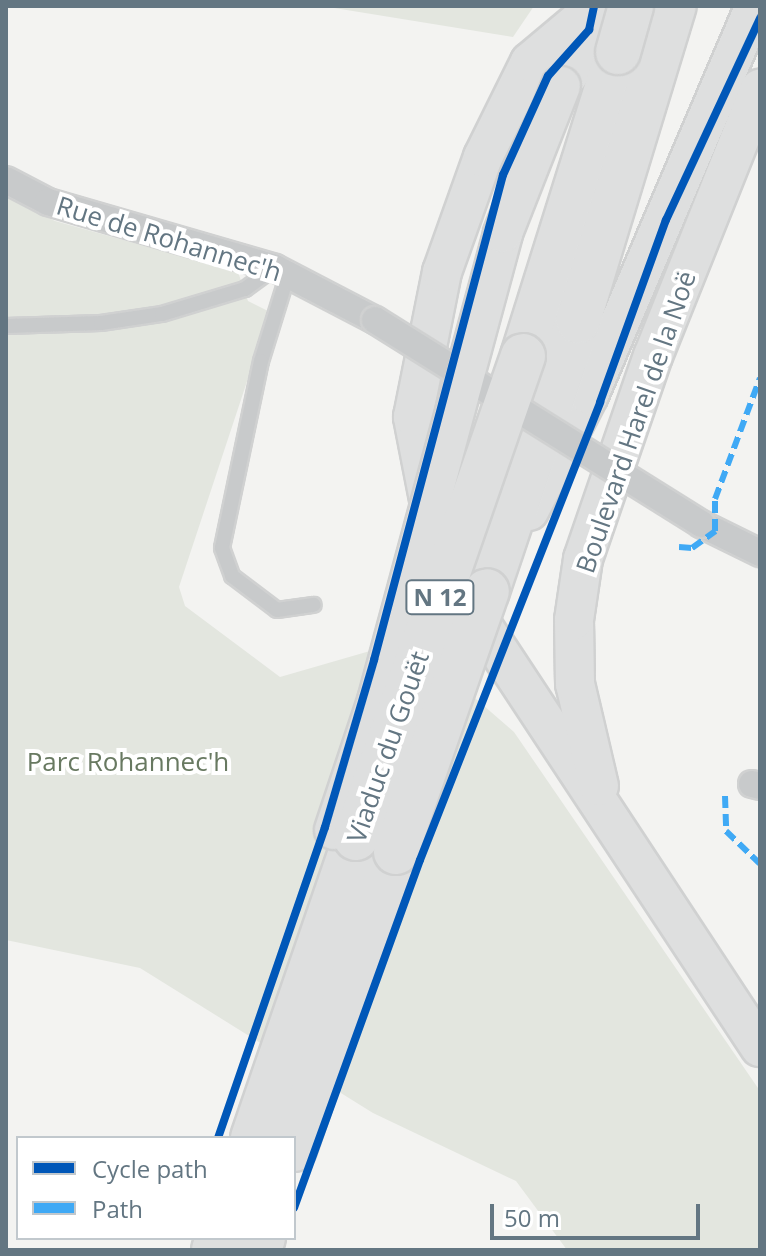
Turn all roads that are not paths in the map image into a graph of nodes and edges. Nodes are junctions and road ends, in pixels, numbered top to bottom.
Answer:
1 (597, 6) edge
2 (655, 6) edge
3 (755, 6) edge
4 (760, 89) edge
5 (6, 180) edge
6 (281, 271) junction
7 (6, 326) edge
8 (574, 387) junction
9 (760, 553) edge
10 (314, 605) dead end
11 (605, 812) junction
12 (298, 1007) junction
13 (760, 1047) edge
14 (254, 1136) edge
15 (296, 1143) edge

1 - 11 main road
2 - 8 highway, N 12
2 - 12 highway, Viaduc du Gouët / N 12, bridge
2 - 12 main road, bridge
3 - 8 main road
4 - 11 main road, Boulevard Harel de la Noë
5 - 6 street, Rue de Rohannec'h
6 - 7 lane
6 - 9 street, Rue de Rohannec'h, bridge
6 - 10 lane
8 - 15 highway, Viaduc du Gouët / N 12, bridge
11 - 13 main road
12 - 14 highway, Viaduc du Gouët / N 12

